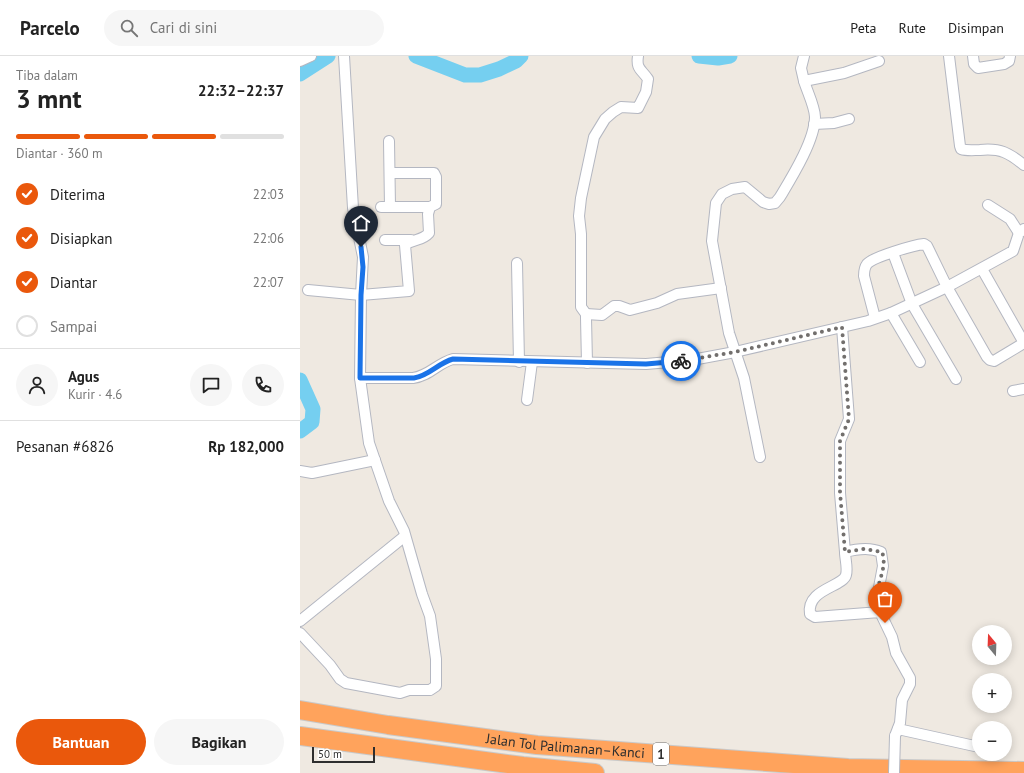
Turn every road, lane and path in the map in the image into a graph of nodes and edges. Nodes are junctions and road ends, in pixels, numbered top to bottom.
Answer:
1 (311, 56) edge
2 (638, 56) edge
3 (804, 56) edge
4 (949, 56) edge
5 (973, 56) edge
6 (1010, 56) edge
7 (344, 60) edge
8 (300, 61) edge
9 (879, 61) dead end
10 (804, 81) junction
11 (849, 119) dead end
12 (814, 124) junction
13 (389, 141) dead end
14 (1024, 165) edge
15 (391, 173) junction
16 (988, 205) dead end
17 (430, 207) junction
18 (1021, 231) edge
19 (385, 240) dead end
20 (411, 240) junction
21 (893, 253) junction
22 (517, 263) dead end
23 (982, 269) junction
24 (721, 288) junction
25 (947, 288) junction
26 (308, 290) dead end
27 (361, 295) junction
28 (912, 304) junction
29 (891, 313) junction
30 (586, 314) junction
31 (875, 318) junction
32 (842, 327) junction
33 (1024, 343) edge
34 (735, 352) junction
35 (519, 362) junction
36 (532, 362) junction
37 (920, 362) dead end
38 (587, 363) junction
39 (360, 378) junction
40 (956, 379) dead end
41 (1024, 389) edge
42 (1013, 391) dead end
43 (527, 400) dead end
44 (760, 457) dead end
45 (375, 460) junction
46 (300, 471) edge
47 (405, 536) junction
48 (845, 552) junction
49 (880, 612) junction
50 (300, 621) edge
51 (300, 633) edge
52 (300, 710) edge
53 (897, 732) junction
54 (300, 736) edge
55 (972, 746) edge
56 (1024, 771) edge
57 (595, 773) edge
58 (894, 773) edge

1 - 8 street
2 - 30 street
3 - 10 street
4 - 14 street
5 - 6 street
7 - 27 street
9 - 10 street
10 - 12 street
11 - 12 street
12 - 24 street
13 - 15 street
15 - 17 street
15 - 17 street
16 - 18 street
17 - 20 street
18 - 23 street
19 - 20 street
20 - 27 street
21 - 25 street
21 - 28 street
21 - 31 street
22 - 35 street
23 - 25 street
23 - 33 street
24 - 30 street
24 - 34 street
25 - 28 street
25 - 33 street
26 - 27 street
27 - 39 street
28 - 29 street
28 - 40 street
29 - 31 street
29 - 37 street
30 - 38 street
31 - 32 street
32 - 34 street
32 - 48 street
34 - 38 street
34 - 44 street
35 - 36 street
35 - 39 street
36 - 38 street
36 - 43 street
39 - 45 street
41 - 42 street
45 - 46 street
45 - 47 street
47 - 50 street
47 - 51 street
48 - 49 street
48 - 49 street
49 - 53 street
52 - 56 highway, Jalan Tol Palimanan–Kanci / 1
53 - 55 street
53 - 58 street, bridge
54 - 57 highway, Jalan Tol Palimanan–Kanci

